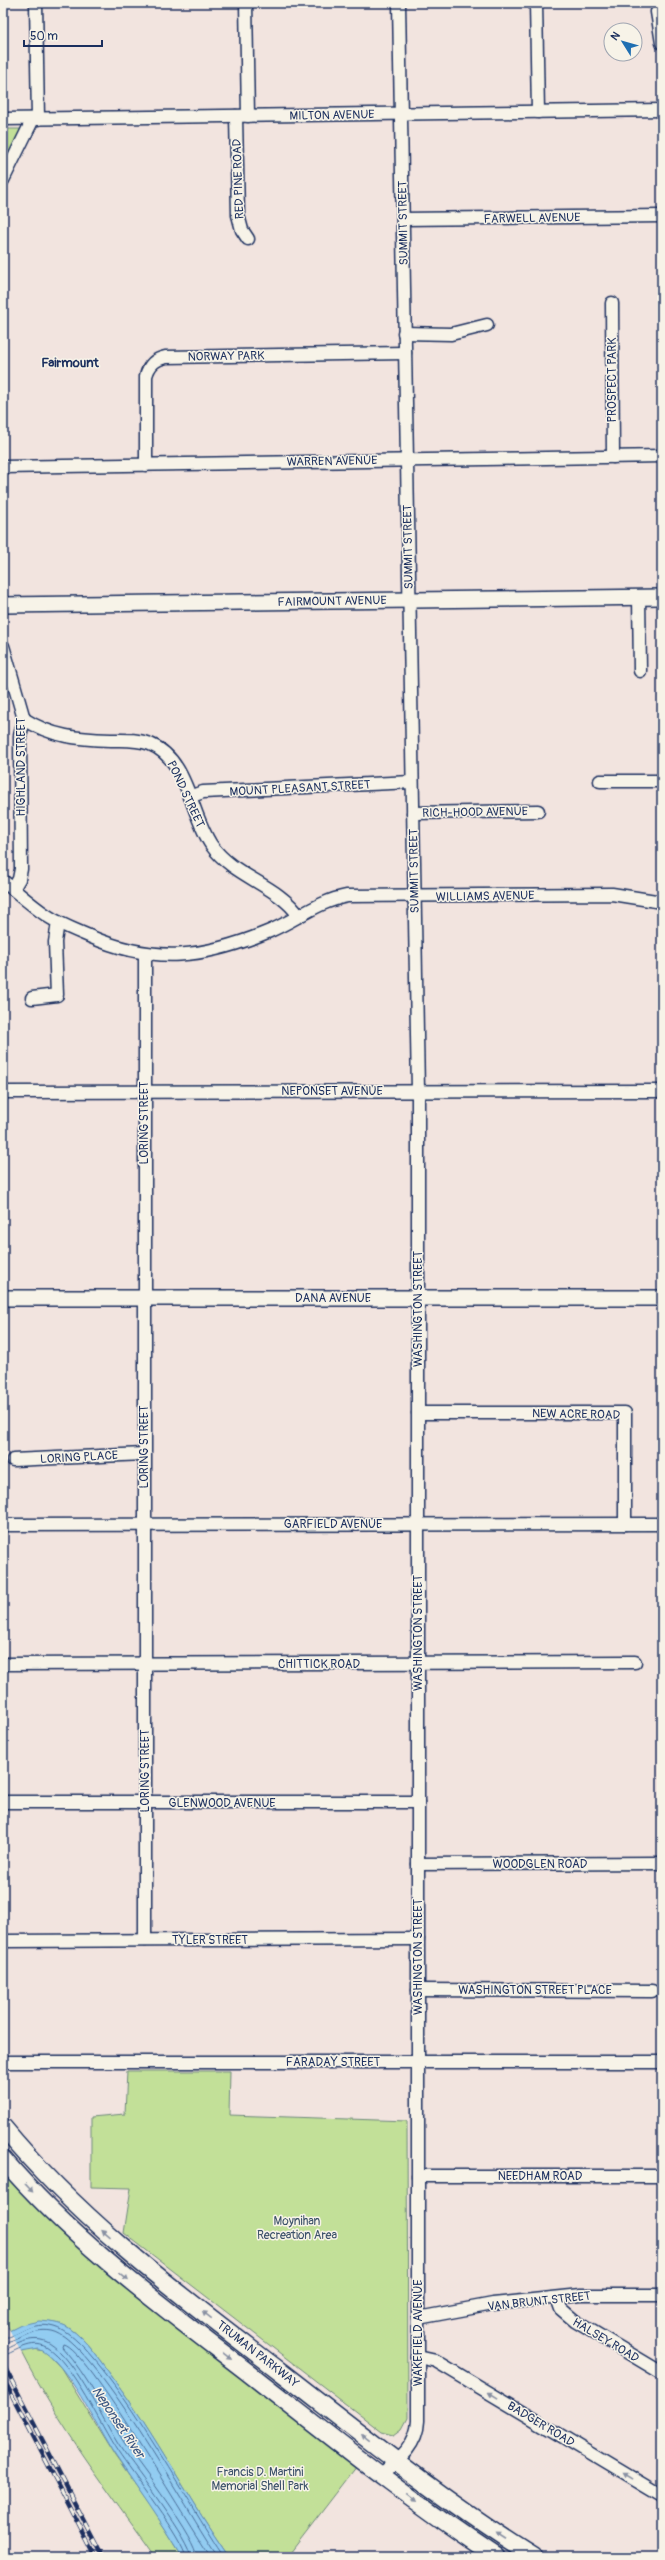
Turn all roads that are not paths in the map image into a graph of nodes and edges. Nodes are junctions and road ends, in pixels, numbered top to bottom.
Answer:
1 (36, 3) edge
2 (246, 3) edge
3 (399, 3) edge
4 (536, 3) edge
5 (657, 12) dead end
6 (662, 43) edge
7 (662, 110) edge
8 (538, 112) junction
9 (401, 114) junction
10 (236, 116) junction
11 (248, 116) junction
12 (3, 119) edge
13 (36, 119) junction
14 (3, 180) edge
15 (662, 216) edge
16 (402, 219) junction
17 (248, 239) dead end
18 (612, 303) dead end
19 (487, 325) dead end
20 (404, 333) junction
21 (405, 354) junction
22 (662, 456) edge
23 (613, 457) junction
24 (407, 460) junction
25 (146, 464) junction
26 (3, 467) edge
27 (639, 597) junction
28 (662, 597) edge
29 (409, 600) junction
30 (3, 605) edge
31 (3, 646) edge
32 (640, 671) dead end
33 (24, 719) junction
34 (600, 781) dead end
35 (662, 781) edge
36 (412, 782) junction
37 (189, 797) junction
38 (538, 811) dead end
39 (413, 813) junction
40 (3, 881) edge
41 (13, 889) junction
42 (414, 896) junction
43 (662, 902) edge
44 (299, 916) junction
45 (58, 922) junction
46 (145, 954) junction
47 (32, 998) dead end
48 (144, 1091) junction
49 (418, 1091) junction
50 (662, 1091) edge
51 (3, 1092) edge
52 (3, 1298) edge
53 (144, 1298) junction
54 (662, 1298) edge
55 (418, 1299) junction
56 (418, 1413) junction
57 (144, 1454) junction
58 (13, 1460) dead end
59 (144, 1524) junction
60 (418, 1524) junction
61 (625, 1524) junction
62 (662, 1524) edge
63 (3, 1525) edge
64 (635, 1662) dead end
65 (3, 1664) edge
66 (144, 1664) junction
67 (418, 1664) junction
68 (3, 1802) edge
69 (418, 1802) junction
70 (145, 1803) junction
71 (418, 1864) junction
72 (662, 1864) edge
73 (418, 1939) junction
74 (145, 1940) junction
75 (3, 1941) edge
76 (418, 1990) junction
77 (652, 1991) dead end
78 (3, 2062) edge
79 (418, 2062) junction
80 (662, 2062) edge
81 (3, 2127) edge
82 (3, 2159) edge
83 (418, 2176) junction
84 (662, 2176) edge
85 (662, 2295) edge
86 (557, 2298) junction
87 (418, 2318) junction
88 (418, 2358) junction
89 (662, 2374) edge
90 (396, 2461) junction
91 (380, 2475) junction
92 (662, 2496) edge
93 (496, 2557) edge
94 (534, 2557) edge

1 - 13 street
2 - 11 street
3 - 9 street, SUMMIT STREET
4 - 8 street
5 - 6 street
7 - 8 street, MILTON AVENUE
8 - 9 street, MILTON AVENUE
9 - 11 street, MILTON AVENUE
9 - 16 street, SUMMIT STREET
10 - 11 street, MILTON AVENUE
10 - 13 street, MILTON AVENUE
10 - 17 street, RED PINE ROAD
12 - 13 street, MILTON AVENUE
13 - 14 street
15 - 16 street, FARWELL AVENUE
16 - 20 street, SUMMIT STREET
18 - 23 street, PROSPECT PARK
19 - 20 street
20 - 21 street, SUMMIT STREET
21 - 24 street, SUMMIT STREET
21 - 25 street, NORWAY PARK
22 - 23 street, WARREN AVENUE
23 - 24 street, WARREN AVENUE
24 - 25 street, WARREN AVENUE
24 - 29 street, SUMMIT STREET
25 - 26 street, WARREN AVENUE
27 - 28 street, FAIRMOUNT AVENUE
27 - 29 street, FAIRMOUNT AVENUE
27 - 32 street
29 - 30 street, FAIRMOUNT AVENUE
29 - 36 street, SUMMIT STREET
31 - 33 street, HIGHLAND STREET
33 - 37 street, POND STREET
33 - 41 street, HIGHLAND STREET
34 - 35 street
36 - 37 street, MOUNT PLEASANT STREET
36 - 39 street, SUMMIT STREET
37 - 44 street, POND STREET
38 - 39 street, RICH-HOOD AVENUE
39 - 42 street, SUMMIT STREET
40 - 41 street, WILLIAMS AVENUE
41 - 45 street, WILLIAMS AVENUE
42 - 43 street, WILLIAMS AVENUE
42 - 44 street, WILLIAMS AVENUE
42 - 49 street, SUMMIT STREET
44 - 46 street, WILLIAMS AVENUE
45 - 46 street, WILLIAMS AVENUE
45 - 47 street
46 - 48 street, LORING STREET
48 - 49 street, NEPONSET AVENUE
48 - 51 street, NEPONSET AVENUE
48 - 53 street, LORING STREET
49 - 50 street, NEPONSET AVENUE
49 - 55 street, WASHINGTON STREET
52 - 53 street, DANA AVENUE
53 - 55 street, DANA AVENUE
53 - 57 street, LORING STREET
54 - 55 street, DANA AVENUE
55 - 56 street, WASHINGTON STREET
56 - 60 street, WASHINGTON STREET
56 - 61 street, NEW ACRE ROAD
57 - 58 street, LORING PLACE
57 - 59 street, LORING STREET
59 - 60 street, GARFIELD AVENUE
59 - 63 street, GARFIELD AVENUE
59 - 66 street, LORING STREET
60 - 61 street, GARFIELD AVENUE
60 - 67 street, WASHINGTON STREET
61 - 62 street, GARFIELD AVENUE
64 - 67 street, CHITTICK ROAD
65 - 66 street, CHITTICK ROAD
66 - 67 street, CHITTICK ROAD
66 - 70 street, LORING STREET
67 - 69 street, WASHINGTON STREET
68 - 70 street, GLENWOOD AVENUE
69 - 70 street, GLENWOOD AVENUE
69 - 71 street, WASHINGTON STREET
70 - 74 street, LORING STREET
71 - 72 street, WOODGLEN ROAD
71 - 73 street, WASHINGTON STREET
73 - 74 street, TYLER STREET
73 - 76 street, WASHINGTON STREET
74 - 75 street, TYLER STREET
76 - 77 street, WASHINGTON STREET PLACE
76 - 79 street, WASHINGTON STREET
78 - 79 street, FARADAY STREET
79 - 80 street, FARADAY STREET
79 - 83 street, WASHINGTON STREET
90 -> 81 main road, TRUMAN PARKWAY
82 -> 91 main road, TRUMAN PARKWAY
83 - 84 street, NEEDHAM ROAD
83 - 87 street, WAKEFIELD AVENUE
85 - 86 street, VAN BRUNT STREET
86 - 87 street, VAN BRUNT STREET
86 - 89 street, HALSEY ROAD
87 - 88 street, WAKEFIELD AVENUE
88 - 90 street, WAKEFIELD AVENUE
92 -> 88 street, BADGER ROAD
90 - 91 street, WAKEFIELD AVENUE
94 -> 90 main road, TRUMAN PARKWAY
91 -> 93 main road, TRUMAN PARKWAY

